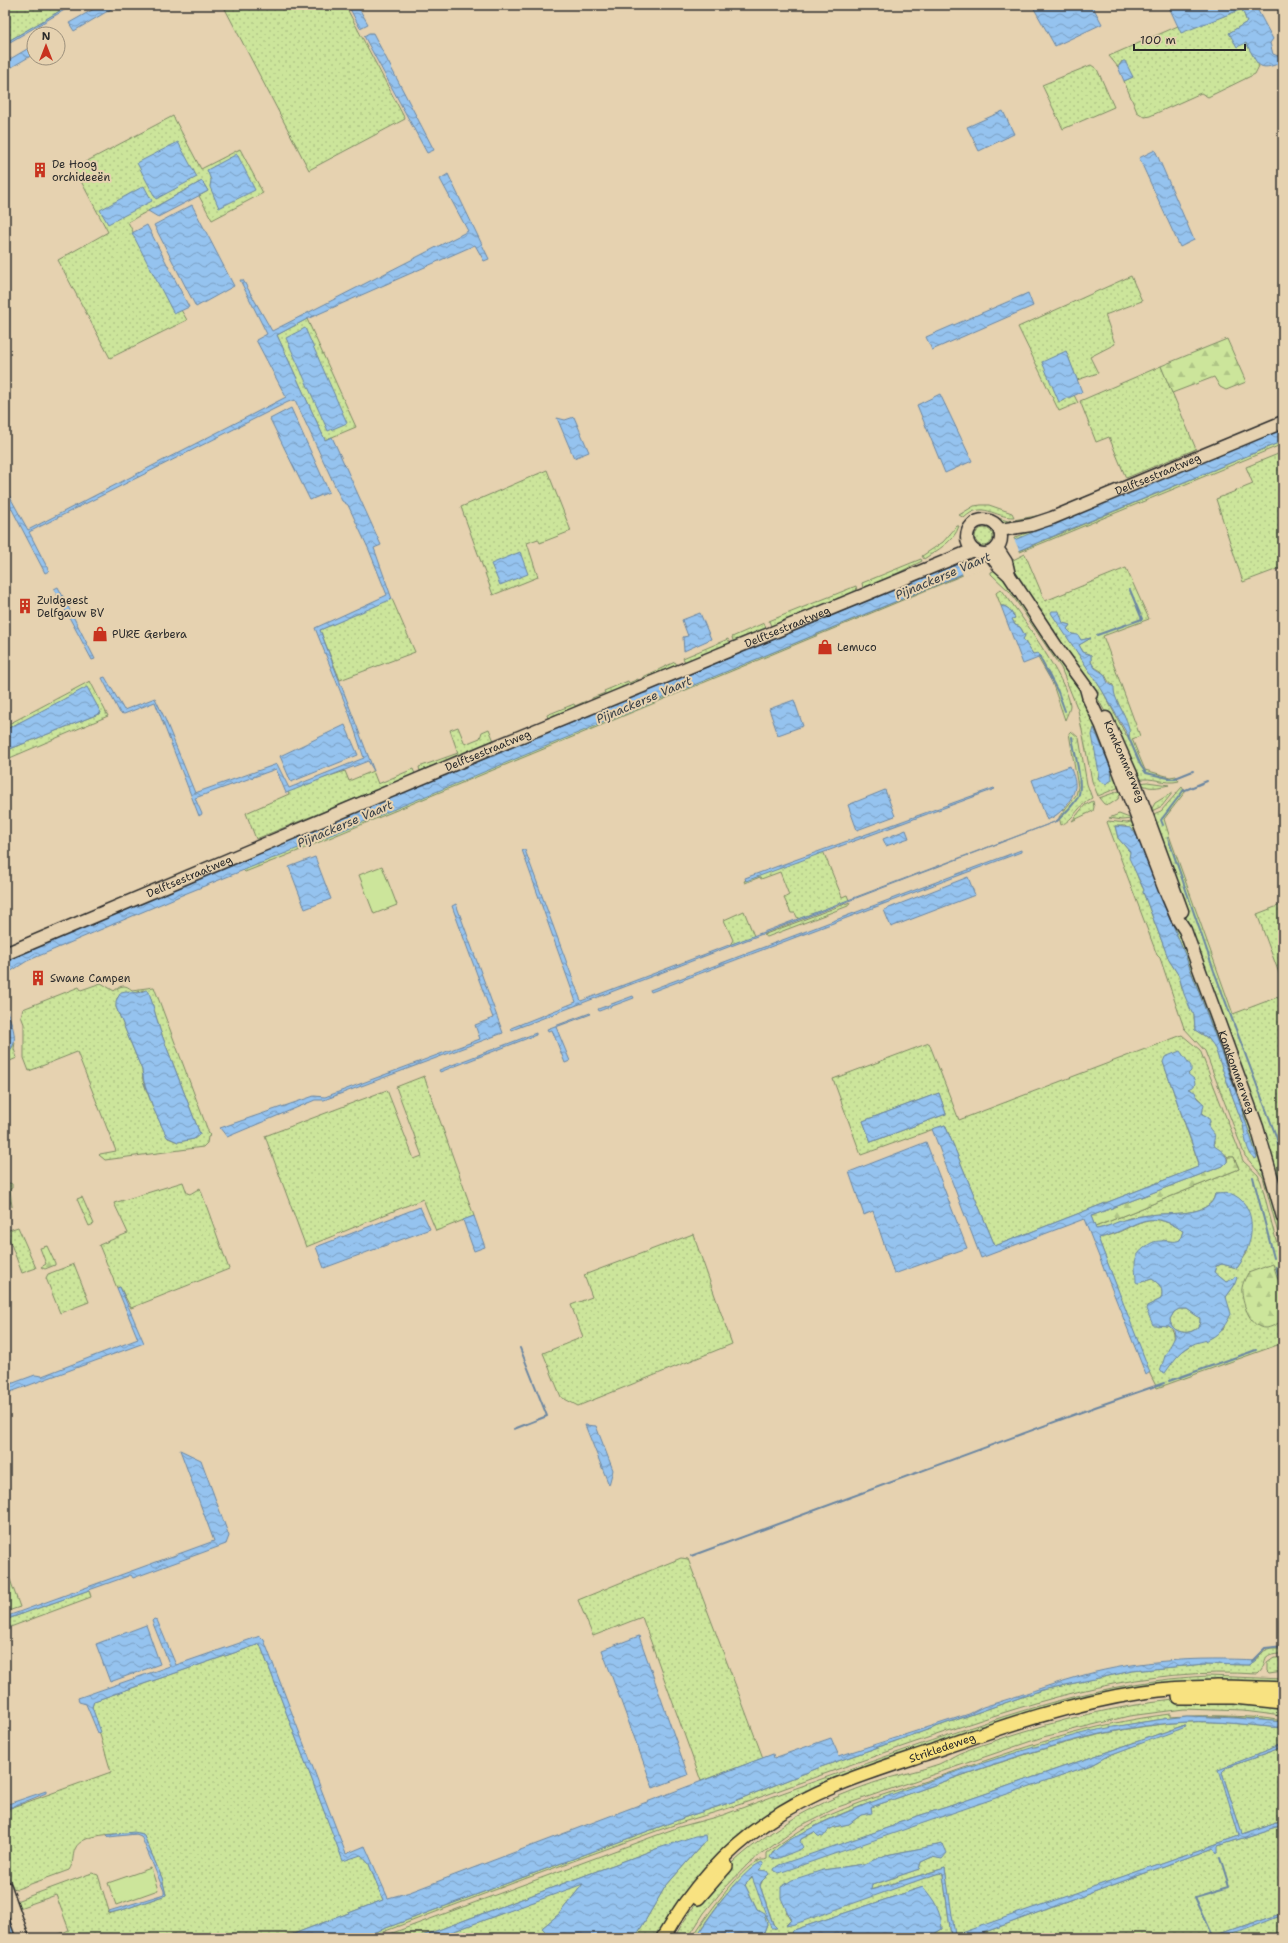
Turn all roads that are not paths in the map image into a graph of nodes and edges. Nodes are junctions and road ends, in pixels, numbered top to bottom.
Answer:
1 (1283, 422) edge
2 (991, 548) junction
3 (36, 940) junction
4 (5, 947) edge
5 (5, 954) edge
6 (1283, 1216) edge
7 (1283, 1689) edge
8 (1283, 1702) edge
9 (5, 1887) edge
10 (24, 1938) edge
11 (662, 1938) edge
12 (672, 1938) edge

1 - 2 street, Delftsestraatweg
2 - 3 street, Delftsestraatweg
2 - 6 street, Komkommerweg
3 - 4 street, Delftsestraatweg
3 - 5 street, Delftsestraatweg
7 - 11 main road, Strikledeweg
8 - 12 main road, Strikledeweg
9 - 10 street

